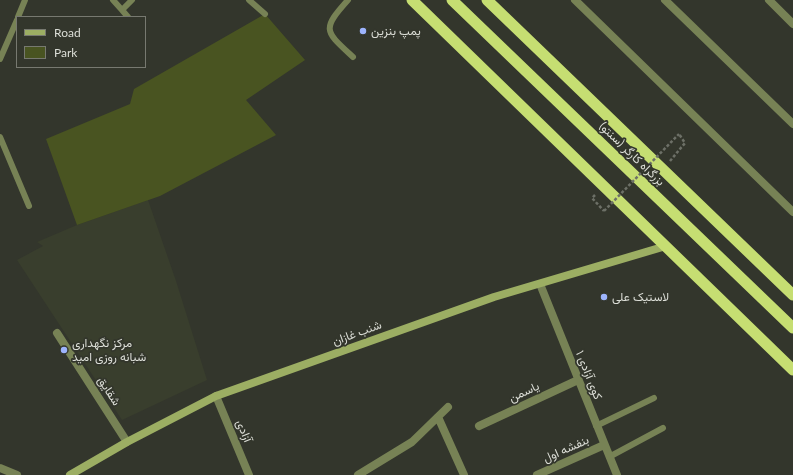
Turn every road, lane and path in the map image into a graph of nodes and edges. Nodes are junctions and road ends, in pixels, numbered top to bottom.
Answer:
1 (25, 0) edge
2 (113, 0) edge
3 (132, 0) edge
4 (249, 0) edge
5 (348, 0) edge
6 (412, 0) edge
7 (452, 0) edge
8 (487, 0) edge
9 (575, 0) edge
10 (665, 0) edge
11 (769, 0) edge
12 (122, 10) junction
13 (265, 14) dead end
14 (19, 16) edge
15 (127, 16) edge
16 (16, 23) edge
17 (793, 24) edge
18 (353, 57) dead end
19 (0, 59) edge
20 (793, 124) edge
21 (0, 137) edge
22 (663, 169) junction
23 (592, 198) dead end
24 (29, 206) dead end
25 (793, 212) edge
26 (666, 246) junction
27 (540, 284) junction
28 (793, 295) edge
29 (793, 328) edge
30 (57, 333) dead end
31 (793, 370) edge
32 (578, 380) junction
33 (216, 396) junction
34 (654, 398) dead end
35 (448, 407) dead end
36 (438, 417) junction
37 (479, 426) dead end
38 (596, 426) junction
39 (663, 428) dead end
40 (128, 442) junction
41 (604, 445) junction
42 (609, 457) junction
43 (0, 468) edge
44 (17, 475) edge
45 (70, 475) edge
46 (249, 475) edge
47 (358, 475) edge
48 (464, 475) edge
49 (537, 475) edge
50 (617, 475) edge

1 - 14 lane
2 - 12 lane
3 - 12 lane
4 - 13 lane
5 - 18 lane
6 - 26 highway
7 - 29 highway, بزرگراه کارگر (سنتو)
8 - 22 highway, بزرگراه کارگر (سنتو)
9 - 25 street
10 - 20 street
11 - 17 street
12 - 15 lane
16 - 19 lane
21 - 24 lane
22 - 23 path, bridge
22 - 28 highway, بزرگراه کارگر (سنتو)
26 - 27 main road, شنب غازان
26 - 31 highway
27 - 32 street, کوی آزادی ۱
27 - 33 main road, شنب غازان
30 - 40 street, شقایق
32 - 37 street, یاسمن
32 - 38 street, کوی آزادی ۱
33 - 40 main road, شنب غازان
33 - 46 street, آزادی
34 - 38 lane
35 - 36 street
36 - 47 street
36 - 48 street
38 - 41 street, کوی آزادی ۱
39 - 42 lane
40 - 45 main road, شنب غازان
41 - 42 street, کوی آزادی ۱
41 - 49 street, بنفشه اول
42 - 50 street, کوی آزادی ۱
43 - 44 street

